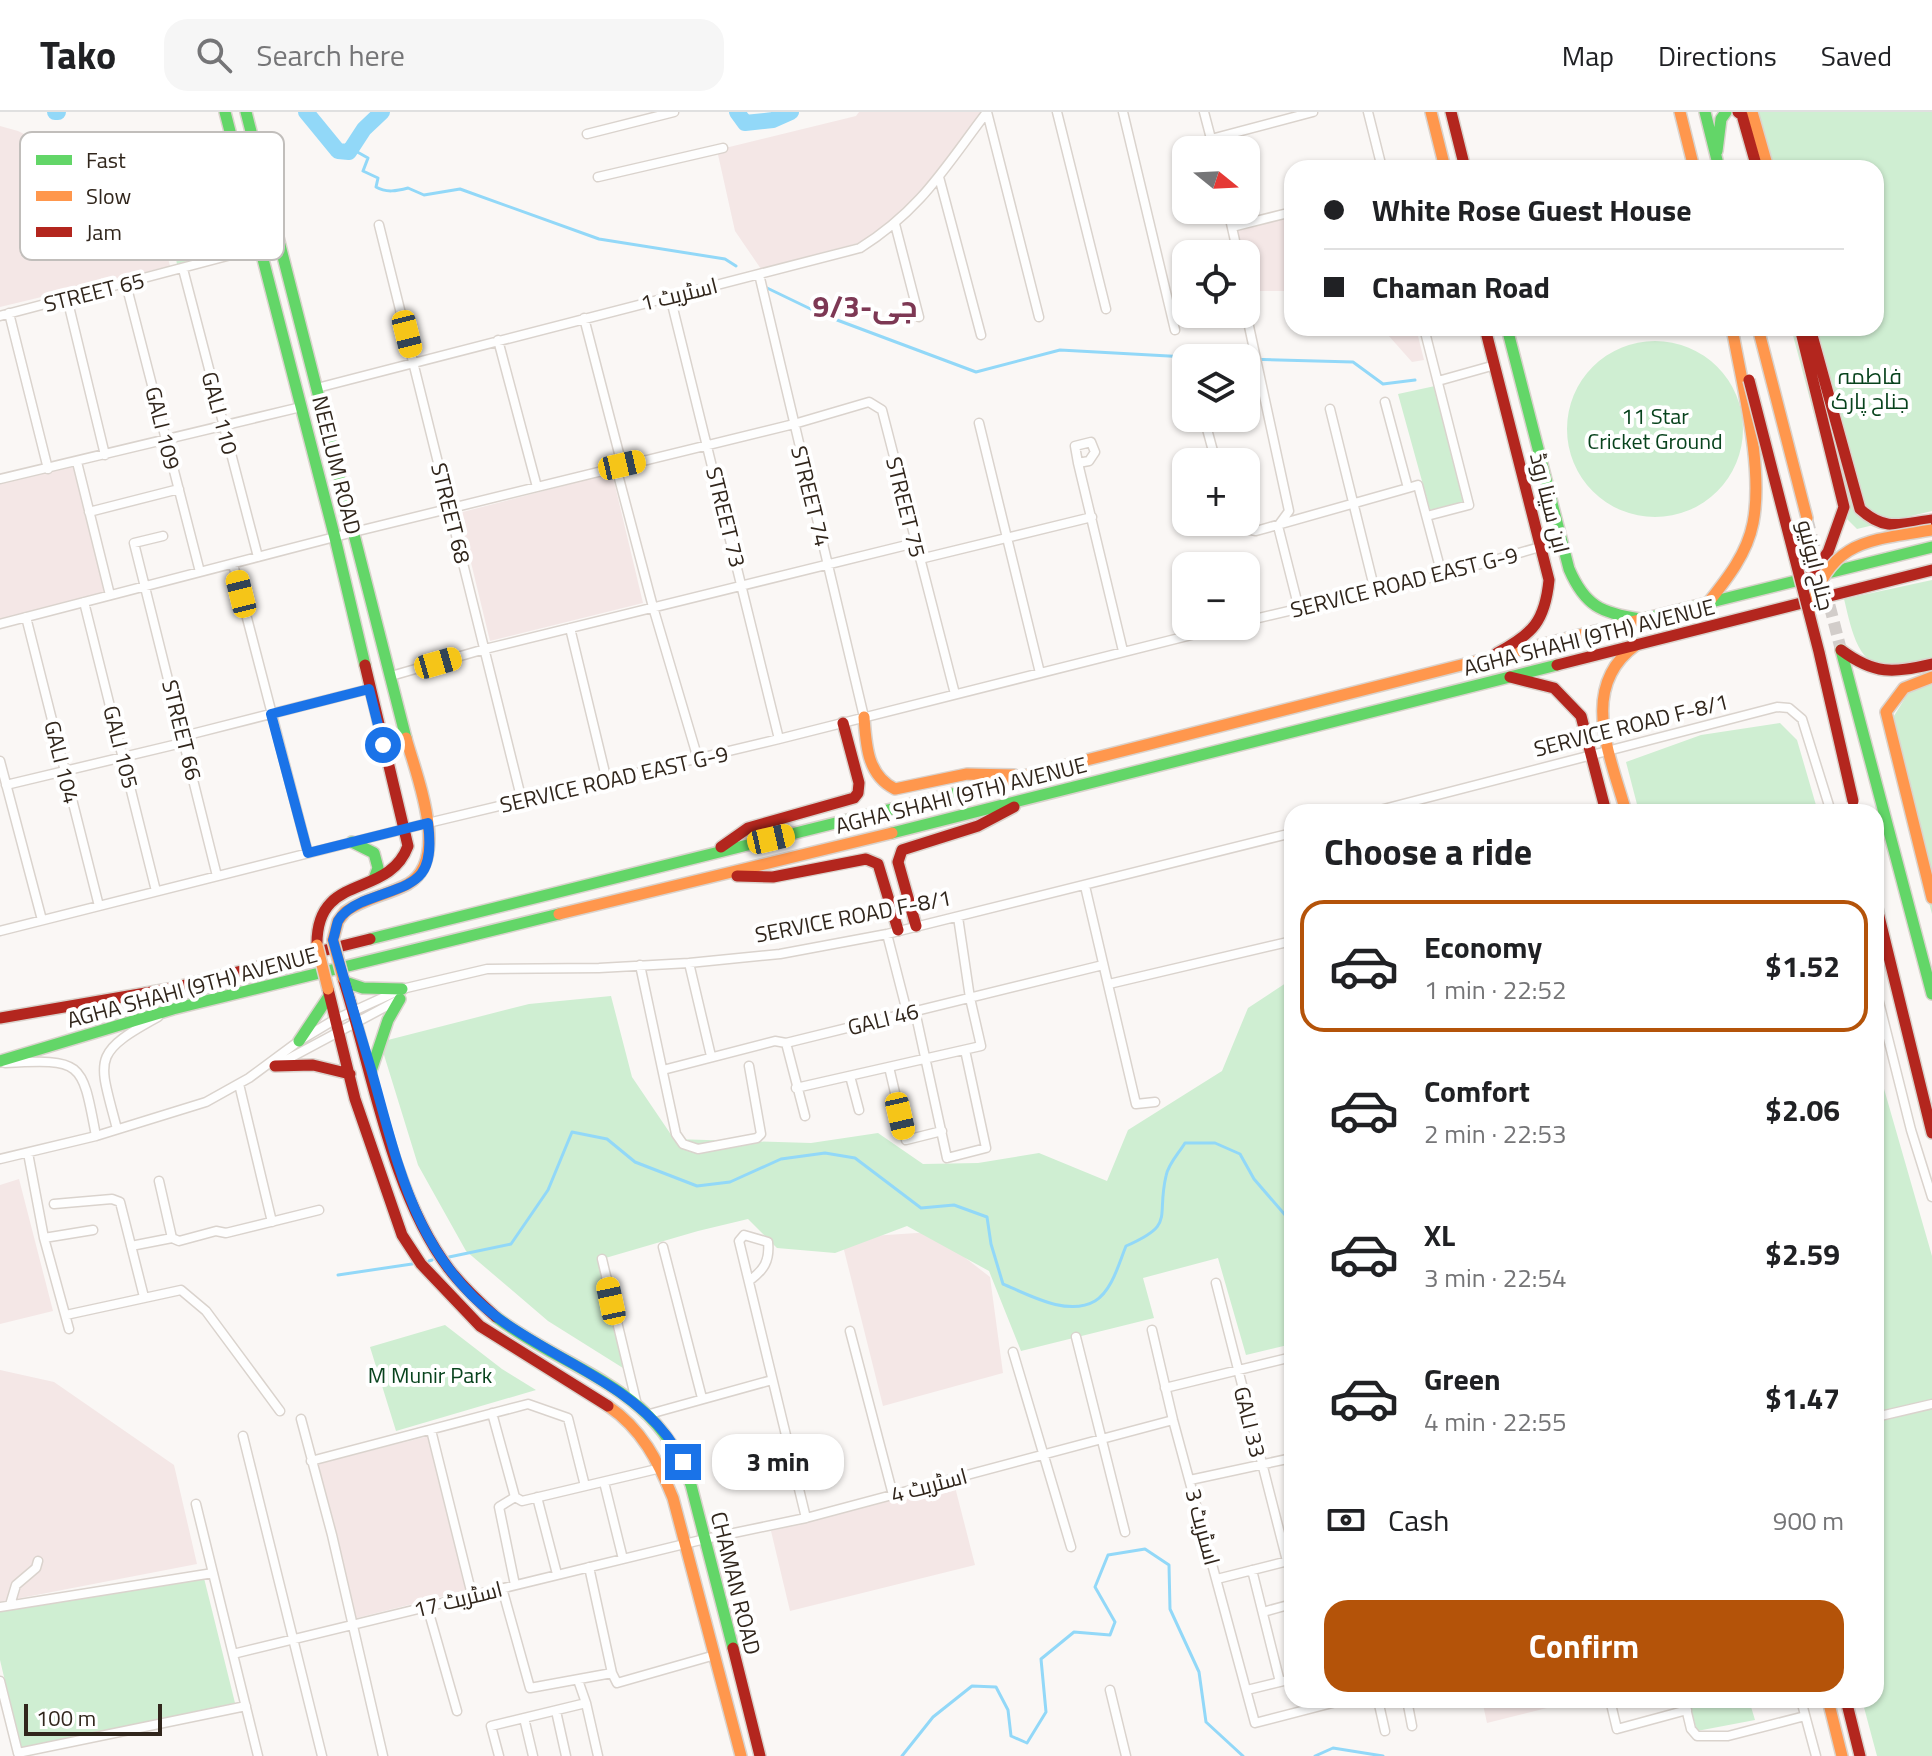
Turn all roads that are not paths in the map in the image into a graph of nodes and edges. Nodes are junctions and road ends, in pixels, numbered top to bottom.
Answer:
1 (225, 112) edge
2 (246, 112) edge
3 (674, 112) edge
4 (987, 112) edge
5 (1057, 112) edge
6 (1123, 112) edge
7 (1204, 112) edge
8 (1313, 112) edge
9 (1368, 112) edge
10 (1431, 112) edge
11 (1451, 112) edge
12 (1680, 112) edge
13 (1705, 112) edge
14 (1726, 112) edge
15 (1738, 112) edge
16 (1752, 112) edge
17 (230, 132) edge
18 (251, 132) edge
19 (587, 134) dead end
20 (1210, 136) edge
21 (1222, 136) edge
22 (723, 148) dead end
23 (1380, 160) edge
24 (1443, 160) edge
25 (1463, 160) edge
26 (1692, 160) edge
27 (1717, 160) edge
28 (1717, 160) edge
29 (1755, 160) edge
30 (1766, 160) edge
31 (598, 177) dead end
32 (939, 177) junction
33 (1284, 214) edge
34 (895, 224) junction
35 (1231, 224) edge
36 (379, 225) dead end
37 (1232, 227) junction
38 (1235, 240) edge
39 (284, 258) edge
40 (217, 260) edge
41 (262, 260) edge
42 (183, 269) junction
43 (759, 274) junction
44 (126, 284) junction
45 (670, 296) junction
46 (67, 298) junction
47 (1106, 309) dead end
48 (5, 314) edge
49 (919, 317) dead end
50 (1039, 317) dead end
51 (584, 318) junction
52 (1249, 328) edge
53 (1175, 330) dead end
54 (981, 335) dead end
55 (1426, 336) edge
56 (1487, 336) edge
57 (1509, 336) edge
58 (1735, 336) edge
59 (1736, 336) edge
60 (1760, 336) edge
61 (1802, 336) edge
62 (1812, 336) edge
63 (498, 340) junction
64 (414, 361) junction
65 (1495, 365) junction
66 (1438, 381) junction
67 (317, 388) junction
68 (1385, 402) dead end
69 (301, 407) junction
70 (1330, 409) dead end
71 (979, 423) dead end
72 (794, 424) junction
73 (224, 426) junction
74 (166, 440) junction
75 (709, 445) junction
76 (105, 455) junction
77 (77, 462) junction
78 (1078, 463) dead end
79 (619, 466) junction
80 (48, 469) junction
81 (0, 479) edge
82 (537, 487) junction
83 (1408, 488) junction
84 (179, 489) junction
85 (1353, 505) junction
86 (450, 510) junction
87 (89, 512) junction
88 (1427, 516) junction
89 (1092, 517) junction
90 (1807, 518) tunnel mouth
91 (1932, 520) edge
92 (1278, 526) junction
93 (1260, 530) edge
94 (1932, 530) edge
95 (354, 532) junction
96 (163, 536) dead end
97 (1007, 536) junction
98 (335, 538) junction
99 (1561, 541) junction
100 (915, 543) junction
101 (1541, 547) junction
102 (1932, 547) edge
103 (1903, 554) junction
104 (258, 557) junction
105 (920, 559) junction
106 (1868, 562) junction
107 (828, 563) junction
108 (233, 564) junction
109 (1932, 570) edge
110 (200, 572) junction
111 (1442, 575) junction
112 (1907, 576) junction
113 (1810, 577) junction
114 (743, 584) junction
115 (146, 585) junction
116 (1873, 586) junction
117 (1375, 591) junction
118 (110, 595) junction
119 (84, 602) junction
120 (1708, 603) junction
121 (653, 607) junction
122 (1299, 609) junction
123 (1808, 615) junction
124 (26, 617) junction
125 (1260, 618) edge
126 (1642, 620) junction
127 (0, 624) edge
128 (570, 628) junction
129 (1172, 639) edge
130 (1638, 644) junction
131 (485, 649) junction
132 (1123, 651) junction
133 (1485, 659) junction
134 (1932, 664) edge
135 (1040, 673) junction
136 (391, 676) junction
137 (1509, 676) junction
138 (1932, 677) edge
139 (369, 689) junction
140 (955, 694) junction
141 (271, 714) junction
142 (864, 717) junction
143 (843, 723) junction
144 (185, 739) junction
145 (779, 739) junction
146 (1136, 747) junction
147 (1611, 751) junction
148 (1591, 756) junction
149 (124, 757) junction
150 (698, 759) junction
151 (0, 761) edge
152 (1139, 770) junction
153 (64, 771) junction
154 (1028, 775) junction
155 (607, 781) junction
156 (6, 785) junction
157 (4, 797) edge
158 (1035, 797) junction
159 (522, 801) junction
160 (1403, 804) edge
161 (1604, 804) edge
162 (1624, 804) edge
163 (1829, 804) edge
164 (1853, 804) edge
165 (1882, 804) edge
166 (1884, 813) edge
167 (428, 823) junction
168 (404, 828) junction
169 (1284, 835) edge
170 (352, 842) junction
171 (715, 852) junction
172 (308, 853) junction
173 (721, 875) junction
174 (217, 876) junction
175 (374, 879) junction
176 (1085, 886) junction
177 (156, 891) junction
178 (1932, 898) edge
179 (99, 906) junction
180 (958, 917) junction
181 (42, 920) junction
182 (916, 926) junction
183 (0, 931) edge
184 (892, 932) junction
185 (333, 940) joint
186 (1884, 940) edge
187 (1284, 943) edge
188 (689, 963) junction
189 (640, 965) junction
190 (1103, 965) junction
191 (344, 980) junction
192 (1109, 984) junction
193 (329, 992) junction
194 (405, 992) junction
195 (1932, 994) edge
196 (970, 998) junction
197 (173, 1009) junction
198 (911, 1011) junction
199 (0, 1016) edge
200 (355, 1017) junction
201 (335, 1020) junction
202 (1884, 1022) edge
203 (299, 1041) junction
204 (786, 1043) junction
205 (965, 1050) junction
206 (711, 1056) junction
207 (925, 1059) junction
208 (0, 1062) edge
209 (270, 1066) junction
210 (749, 1066) dead end
211 (889, 1067) junction
212 (663, 1070) junction
213 (371, 1071) junction
214 (350, 1074) junction
215 (850, 1076) junction
216 (239, 1084) junction
217 (796, 1088) junction
218 (1155, 1102) dead end
219 (859, 1110) dead end
220 (805, 1116) dead end
221 (117, 1129) junction
222 (942, 1131) junction
223 (1932, 1133) edge
224 (96, 1136) junction
225 (28, 1153) junction
226 (0, 1159) edge
227 (159, 1181) dead end
228 (1932, 1197) edge
229 (54, 1204) dead end
230 (319, 1210) dead end
231 (272, 1222) junction
232 (93, 1230) dead end
233 (44, 1238) junction
234 (172, 1238) junction
235 (131, 1246) junction
236 (663, 1247) dead end
237 (602, 1259) dead end
238 (749, 1281) junction
239 (1216, 1283) dead end
240 (144, 1297) junction
241 (66, 1315) junction
242 (69, 1329) dead end
243 (1152, 1330) dead end
244 (850, 1331) dead end
245 (1076, 1337) dead end
246 (1013, 1352) dead end
247 (1284, 1359) edge
248 (1237, 1371) junction
249 (772, 1380) junction
250 (1165, 1388) junction
251 (702, 1398) junction
252 (1932, 1404) edge
253 (637, 1405) junction
254 (280, 1411) dead end
255 (492, 1413) junction
256 (646, 1415) junction
257 (1884, 1415) edge
258 (301, 1419) dead end
259 (1173, 1420) junction
260 (431, 1430) junction
261 (243, 1436) dead end
262 (1102, 1439) junction
263 (1045, 1455) junction
264 (1284, 1460) edge
265 (311, 1461) junction
266 (1261, 1465) junction
267 (661, 1468) junction
268 (1190, 1480) junction
269 (604, 1482) junction
270 (585, 1486) junction
271 (893, 1495) junction
272 (515, 1497) junction
273 (537, 1497) junction
274 (196, 1504) dead end
275 (806, 1518) junction
276 (1125, 1532) dead end
277 (705, 1539) junction
278 (1284, 1544) edge
279 (684, 1546) junction
280 (1071, 1547) dead end
281 (623, 1559) junction
282 (38, 1561) dead end
283 (1284, 1562) edge
284 (589, 1567) junction
285 (1252, 1570) junction
286 (213, 1573) junction
287 (557, 1574) junction
288 (1217, 1579) junction
289 (515, 1585) junction
290 (502, 1588) junction
291 (472, 1595) junction
292 (5, 1606) edge
293 (427, 1606) junction
294 (1284, 1606) edge
295 (1263, 1612) junction
296 (353, 1624) junction
297 (295, 1639) junction
298 (233, 1654) junction
299 (715, 1655) junction
300 (612, 1673) junction
301 (578, 1680) junction
302 (0, 1681) edge
303 (1284, 1681) edge
304 (1280, 1682) junction
305 (1110, 1690) dead end
306 (1247, 1690) junction
307 (586, 1703) junction
308 (3, 1705) edge
309 (246, 1706) junction
310 (1313, 1708) edge
311 (1380, 1708) edge
312 (1409, 1708) edge
313 (1612, 1708) edge
314 (1803, 1708) edge
315 (1830, 1708) edge
316 (1848, 1708) edge
317 (1687, 1710) joint
318 (457, 1711) dead end
319 (556, 1711) junction
320 (1805, 1716) junction
321 (524, 1718) junction
322 (1412, 1726) dead end
323 (1385, 1731) dead end
324 (258, 1756) edge
325 (322, 1756) edge
326 (383, 1756) edge
327 (499, 1756) edge
328 (533, 1756) edge
329 (566, 1756) edge
330 (598, 1756) edge
331 (741, 1756) edge
332 (760, 1756) edge
333 (1126, 1756) edge
334 (1816, 1756) edge
335 (1842, 1756) edge
336 (1860, 1756) edge

1 - 17 main road, NEELUM ROAD
2 - 18 main road, NEELUM ROAD
3 - 19 street
4 - 32 street, اسٹریٹ 1
4 - 50 street
5 - 47 street
6 - 53 street
7 - 20 street
8 - 21 street
9 - 23 street
10 - 24 main road
11 - 25 main road
12 - 26 main road
13 - 27 main road
14 - 28 main road
15 - 29 main road
16 - 30 main road
22 - 31 street
32 - 34 street, اسٹریٹ 1
32 - 54 street
33 - 37 street
34 - 43 street, اسٹریٹ 1
34 - 49 street
35 - 37 street
36 - 64 street, STREET 68
37 - 38 street
39 - 67 main road, NEELUM ROAD
40 - 42 street, STREET 65
41 - 69 main road, NEELUM ROAD
42 - 44 street, STREET 65
42 - 73 street, GALI 110
43 - 45 street, اسٹریٹ 1
43 - 72 street, STREET 74
44 - 46 street, STREET 65
44 - 74 street, GALI 109
45 - 51 street, اسٹریٹ 1
45 - 75 street, STREET 73
46 - 48 street, STREET 65
46 - 76 street
48 - 80 street
51 - 63 street, اسٹریٹ 1
51 - 79 street
52 - 92 street
55 - 66 street
56 - 65 main road, ابن سینا روڈ
57 - 99 main road, ابن سینا روڈ
58 - 120 main road
59 - 123 main road, جناح ایونیو, bridge
60 - 90 main road, جناح ایونیو
61 - 113 main road
62 - 91 main road
63 - 64 street, اسٹریٹ 1
63 - 82 street
64 - 67 street, اسٹریٹ 1
64 - 86 street, STREET 68
65 - 66 street
65 - 101 main road, ابن سینا روڈ
66 - 88 street
67 - 95 main road, NEELUM ROAD
68 - 83 street
69 - 73 street
69 - 98 main road, NEELUM ROAD
70 - 85 street
71 - 97 street
72 - 75 street, STREET 75
72 - 100 street, STREET 75
72 - 107 street, STREET 74
73 - 74 street
73 - 104 street, GALI 110
74 - 76 street
74 - 84 street, GALI 109
75 - 79 street, STREET 75
75 - 114 street, STREET 73
76 - 77 street
77 - 80 street
77 - 87 street
78 - 89 street
79 - 82 street, STREET 75
79 - 121 street
80 - 81 street
82 - 86 street, STREET 75
83 - 85 street
83 - 88 street
84 - 87 street
84 - 110 street, GALI 109
85 - 92 street
85 - 117 street
86 - 95 street, STREET 75
86 - 131 street, STREET 68
87 - 118 street
88 - 111 street
89 - 97 street
89 - 132 street
92 - 93 street
92 - 122 street
94 - 123 main road, bridge
95 - 98 street, STREET 75
95 - 136 main road, NEELUM ROAD
96 - 115 street, STREET 66
97 - 105 street
97 - 135 street
98 - 104 street, STREET 75
98 - 139 main road, NEELUM ROAD
99 - 101 street, SERVICE ROAD EAST G-9
99 - 126 main road, ابن سینا روڈ
100 - 105 street, STREET 75
100 - 107 street
101 - 111 street, SERVICE ROAD EAST G-9
101 - 133 main road, ابن سینا روڈ
102 - 103 main road, AGHA SHAHI (9TH) AVENUE
103 - 106 main road, AGHA SHAHI (9TH) AVENUE
103 - 112 main road
104 - 108 street, STREET 75
105 - 140 street, STREET 75
106 - 113 main road, AGHA SHAHI (9TH) AVENUE
106 - 116 main road
107 - 114 street
107 - 142 street, STREET 74
108 - 110 street, STREET 75
108 - 141 street
109 - 112 main road, AGHA SHAHI (9TH) AVENUE
110 - 115 street, STREET 75
111 - 117 street, SERVICE ROAD EAST G-9
112 - 116 main road, AGHA SHAHI (9TH) AVENUE
113 - 120 main road, AGHA SHAHI (9TH) AVENUE
114 - 121 street
114 - 145 street, STREET 73
115 - 118 street, STREET 75
115 - 144 street, STREET 66
116 - 130 main road, AGHA SHAHI (9TH) AVENUE
117 - 122 street, SERVICE ROAD EAST G-9
118 - 119 street, STREET 75
119 - 124 street, STREET 75
119 - 149 street, GALI 105
120 - 126 main road, AGHA SHAHI (9TH) AVENUE
121 - 128 street
121 - 150 street
122 - 125 street, SERVICE ROAD EAST G-9
123 - 164 main road, جناح ایونیو, bridge
124 - 127 street, STREET 75
124 - 153 street, GALI 104
126 - 133 main road, AGHA SHAHI (9TH) AVENUE
128 - 131 street
128 - 155 street
129 - 132 street, SERVICE ROAD EAST G-9
130 - 137 main road, AGHA SHAHI (9TH) AVENUE
130 - 147 main road
131 - 136 street
131 - 159 street, STREET 68
132 - 135 street, SERVICE ROAD EAST G-9
133 - 146 main road, AGHA SHAHI (9TH) AVENUE
134 - 165 main road
135 - 140 street, SERVICE ROAD EAST G-9
136 - 167 main road, NEELUM ROAD
137 - 148 main road
137 - 152 main road, AGHA SHAHI (9TH) AVENUE
138 - 178 main road
139 - 141 street
139 - 168 main road, NEELUM ROAD
140 - 142 street, SERVICE ROAD EAST G-9
141 - 144 street
141 - 172 street
142 - 143 street, SERVICE ROAD EAST G-9
142 - 154 main road
143 - 145 street, SERVICE ROAD EAST G-9
143 - 171 main road
144 - 149 street
144 - 174 street, STREET 66
145 - 150 street, SERVICE ROAD EAST G-9
146 - 152 main road
146 - 154 main road, AGHA SHAHI (9TH) AVENUE
147 - 148 street, SERVICE ROAD F-8/1
147 - 162 main road
147 - 163 street, SERVICE ROAD F-8/1
148 - 160 street, SERVICE ROAD F-8/1
148 - 161 main road
149 - 153 street
149 - 177 street, GALI 105
150 - 155 street, SERVICE ROAD EAST G-9
151 - 156 street
152 - 158 main road, AGHA SHAHI (9TH) AVENUE
153 - 156 street
153 - 179 street, GALI 104
154 - 171 main road, AGHA SHAHI (9TH) AVENUE
155 - 159 street, SERVICE ROAD EAST G-9
156 - 157 street
157 - 181 street
158 - 173 main road, AGHA SHAHI (9TH) AVENUE
158 - 182 main road
159 - 167 street, SERVICE ROAD EAST G-9
166 - 195 main road
167 - 168 street, SERVICE ROAD EAST G-9
167 - 185 main road, NEELUM ROAD
168 - 170 street, SERVICE ROAD EAST G-9
168 - 175 main road, NEELUM ROAD
169 - 176 street, SERVICE ROAD F-8/1
170 - 172 street, SERVICE ROAD EAST G-9
170 - 175 main road
171 - 199 main road, AGHA SHAHI (9TH) AVENUE
172 - 174 street, SERVICE ROAD EAST G-9
173 - 184 main road
173 - 197 main road, AGHA SHAHI (9TH) AVENUE
174 - 177 street, SERVICE ROAD EAST G-9
175 - 193 main road, CHAMAN ROAD, bridge
176 - 180 street, SERVICE ROAD F-8/1
176 - 190 street
177 - 179 street, SERVICE ROAD EAST G-9
179 - 181 street, SERVICE ROAD EAST G-9
180 - 182 street, SERVICE ROAD F-8/1
180 - 196 street
181 - 183 street, SERVICE ROAD EAST G-9
182 - 184 street, SERVICE ROAD F-8/1
184 - 188 street, SERVICE ROAD F-8/1
184 - 198 street
185 - 191 main road, CHAMAN ROAD, bridge
186 - 223 main road
187 - 192 street
188 - 189 street, SERVICE ROAD F-8/1
188 - 206 street
189 - 194 street, SERVICE ROAD F-8/1
189 - 212 street
190 - 192 street
190 - 196 street, GALI 46
191 - 194 main road
191 - 200 main road, CHAMAN ROAD
192 - 218 street
193 - 201 main road, CHAMAN ROAD
193 - 203 main road
194 - 200 street, SERVICE ROAD F-8/1
194 - 213 main road
196 - 198 street, GALI 46
196 - 205 street
197 - 208 main road, AGHA SHAHI (9TH) AVENUE
197 - 221 street
198 - 204 street, GALI 46
198 - 207 street
200 - 201 street, SERVICE ROAD F-8/1
200 - 213 main road, CHAMAN ROAD
201 - 203 street, SERVICE ROAD F-8/1
201 - 209 street, SERVICE ROAD F-8/1
201 - 214 main road, CHAMAN ROAD
202 - 228 street
203 - 209 street, SERVICE ROAD F-8/1
204 - 206 street, GALI 46
204 - 217 street
205 - 207 street
205 - 222 street
206 - 212 street, GALI 46
207 - 211 street
207 - 222 street
208 - 224 street
209 - 214 main road
209 - 216 street, SERVICE ROAD F-8/1
210 - 212 street
211 - 215 street
211 - 222 street
213 - 253 main road, CHAMAN ROAD
214 - 267 main road, CHAMAN ROAD
215 - 217 street
215 - 219 street
216 - 221 street, SERVICE ROAD F-8/1
216 - 231 street
217 - 220 street
221 - 224 street, SERVICE ROAD F-8/1
224 - 225 street, SERVICE ROAD F-8/1
225 - 226 street, SERVICE ROAD F-8/1
225 - 233 street
227 - 234 street
229 - 235 street
230 - 231 street
231 - 234 street
232 - 233 street
233 - 241 street
234 - 235 street
235 - 240 street
236 - 251 street
237 - 253 street
238 - 238 street
238 - 249 street
239 - 248 street, GALI 33
240 - 241 street
240 - 254 street
241 - 242 street
243 - 250 street, اسٹریٹ 3
244 - 271 street
245 - 262 street
246 - 263 street
247 - 248 street
248 - 250 street
248 - 266 street, GALI 33
249 - 251 street
249 - 275 street
250 - 259 street, اسٹریٹ 3
251 - 256 street
252 - 257 street
253 - 256 main road, CHAMAN ROAD
255 - 260 street
255 - 270 street
255 - 272 street
256 - 277 main road, CHAMAN ROAD
258 - 265 street
259 - 262 street, اسٹریٹ 4
259 - 268 street, اسٹریٹ 3
260 - 265 street
260 - 291 street
261 - 297 street
262 - 263 street, اسٹریٹ 4
262 - 276 street
263 - 271 street, اسٹریٹ 4
263 - 280 street
264 - 266 street
265 - 296 street
266 - 268 street
266 - 278 street, GALI 33
267 - 269 street
267 - 279 main road, CHAMAN ROAD
268 - 288 street, اسٹریٹ 3
269 - 270 street
269 - 281 street
270 - 273 street
271 - 275 street, اسٹریٹ 4
272 - 273 street
272 - 289 street
273 - 287 street
274 - 286 street
275 - 277 street, اسٹریٹ 4
277 - 279 street, اسٹریٹ 4
277 - 332 main road, CHAMAN ROAD
279 - 281 street, اسٹریٹ 17
279 - 299 main road, CHAMAN ROAD
281 - 284 street, اسٹریٹ 17
282 - 292 street
283 - 285 street
284 - 287 street, اسٹریٹ 17
284 - 300 street
285 - 288 street
285 - 295 street
286 - 292 street
286 - 298 street
287 - 289 street, اسٹریٹ 17
288 - 306 street, اسٹریٹ 3
289 - 290 street, اسٹریٹ 17
290 - 291 street, اسٹریٹ 17
290 - 301 street
291 - 293 street, اسٹریٹ 17
293 - 296 street, اسٹریٹ 17
293 - 318 street
294 - 295 street
295 - 304 street
296 - 297 street, اسٹریٹ 17
296 - 326 street
297 - 298 street, اسٹریٹ 17
297 - 325 street
298 - 309 street
299 - 300 street
299 - 331 main road, CHAMAN ROAD
300 - 301 street
301 - 307 street
302 - 308 street
303 - 304 street
304 - 306 street
305 - 333 street
306 - 310 street, اسٹریٹ 3
307 - 319 street
307 - 330 street
308 - 309 street
309 - 324 street
311 - 323 street
312 - 322 street
313 - 317 street
314 - 320 street
315 - 335 main road
316 - 336 main road
317 - 320 street
319 - 321 street
319 - 329 street
320 - 334 street
321 - 327 street
321 - 328 street

